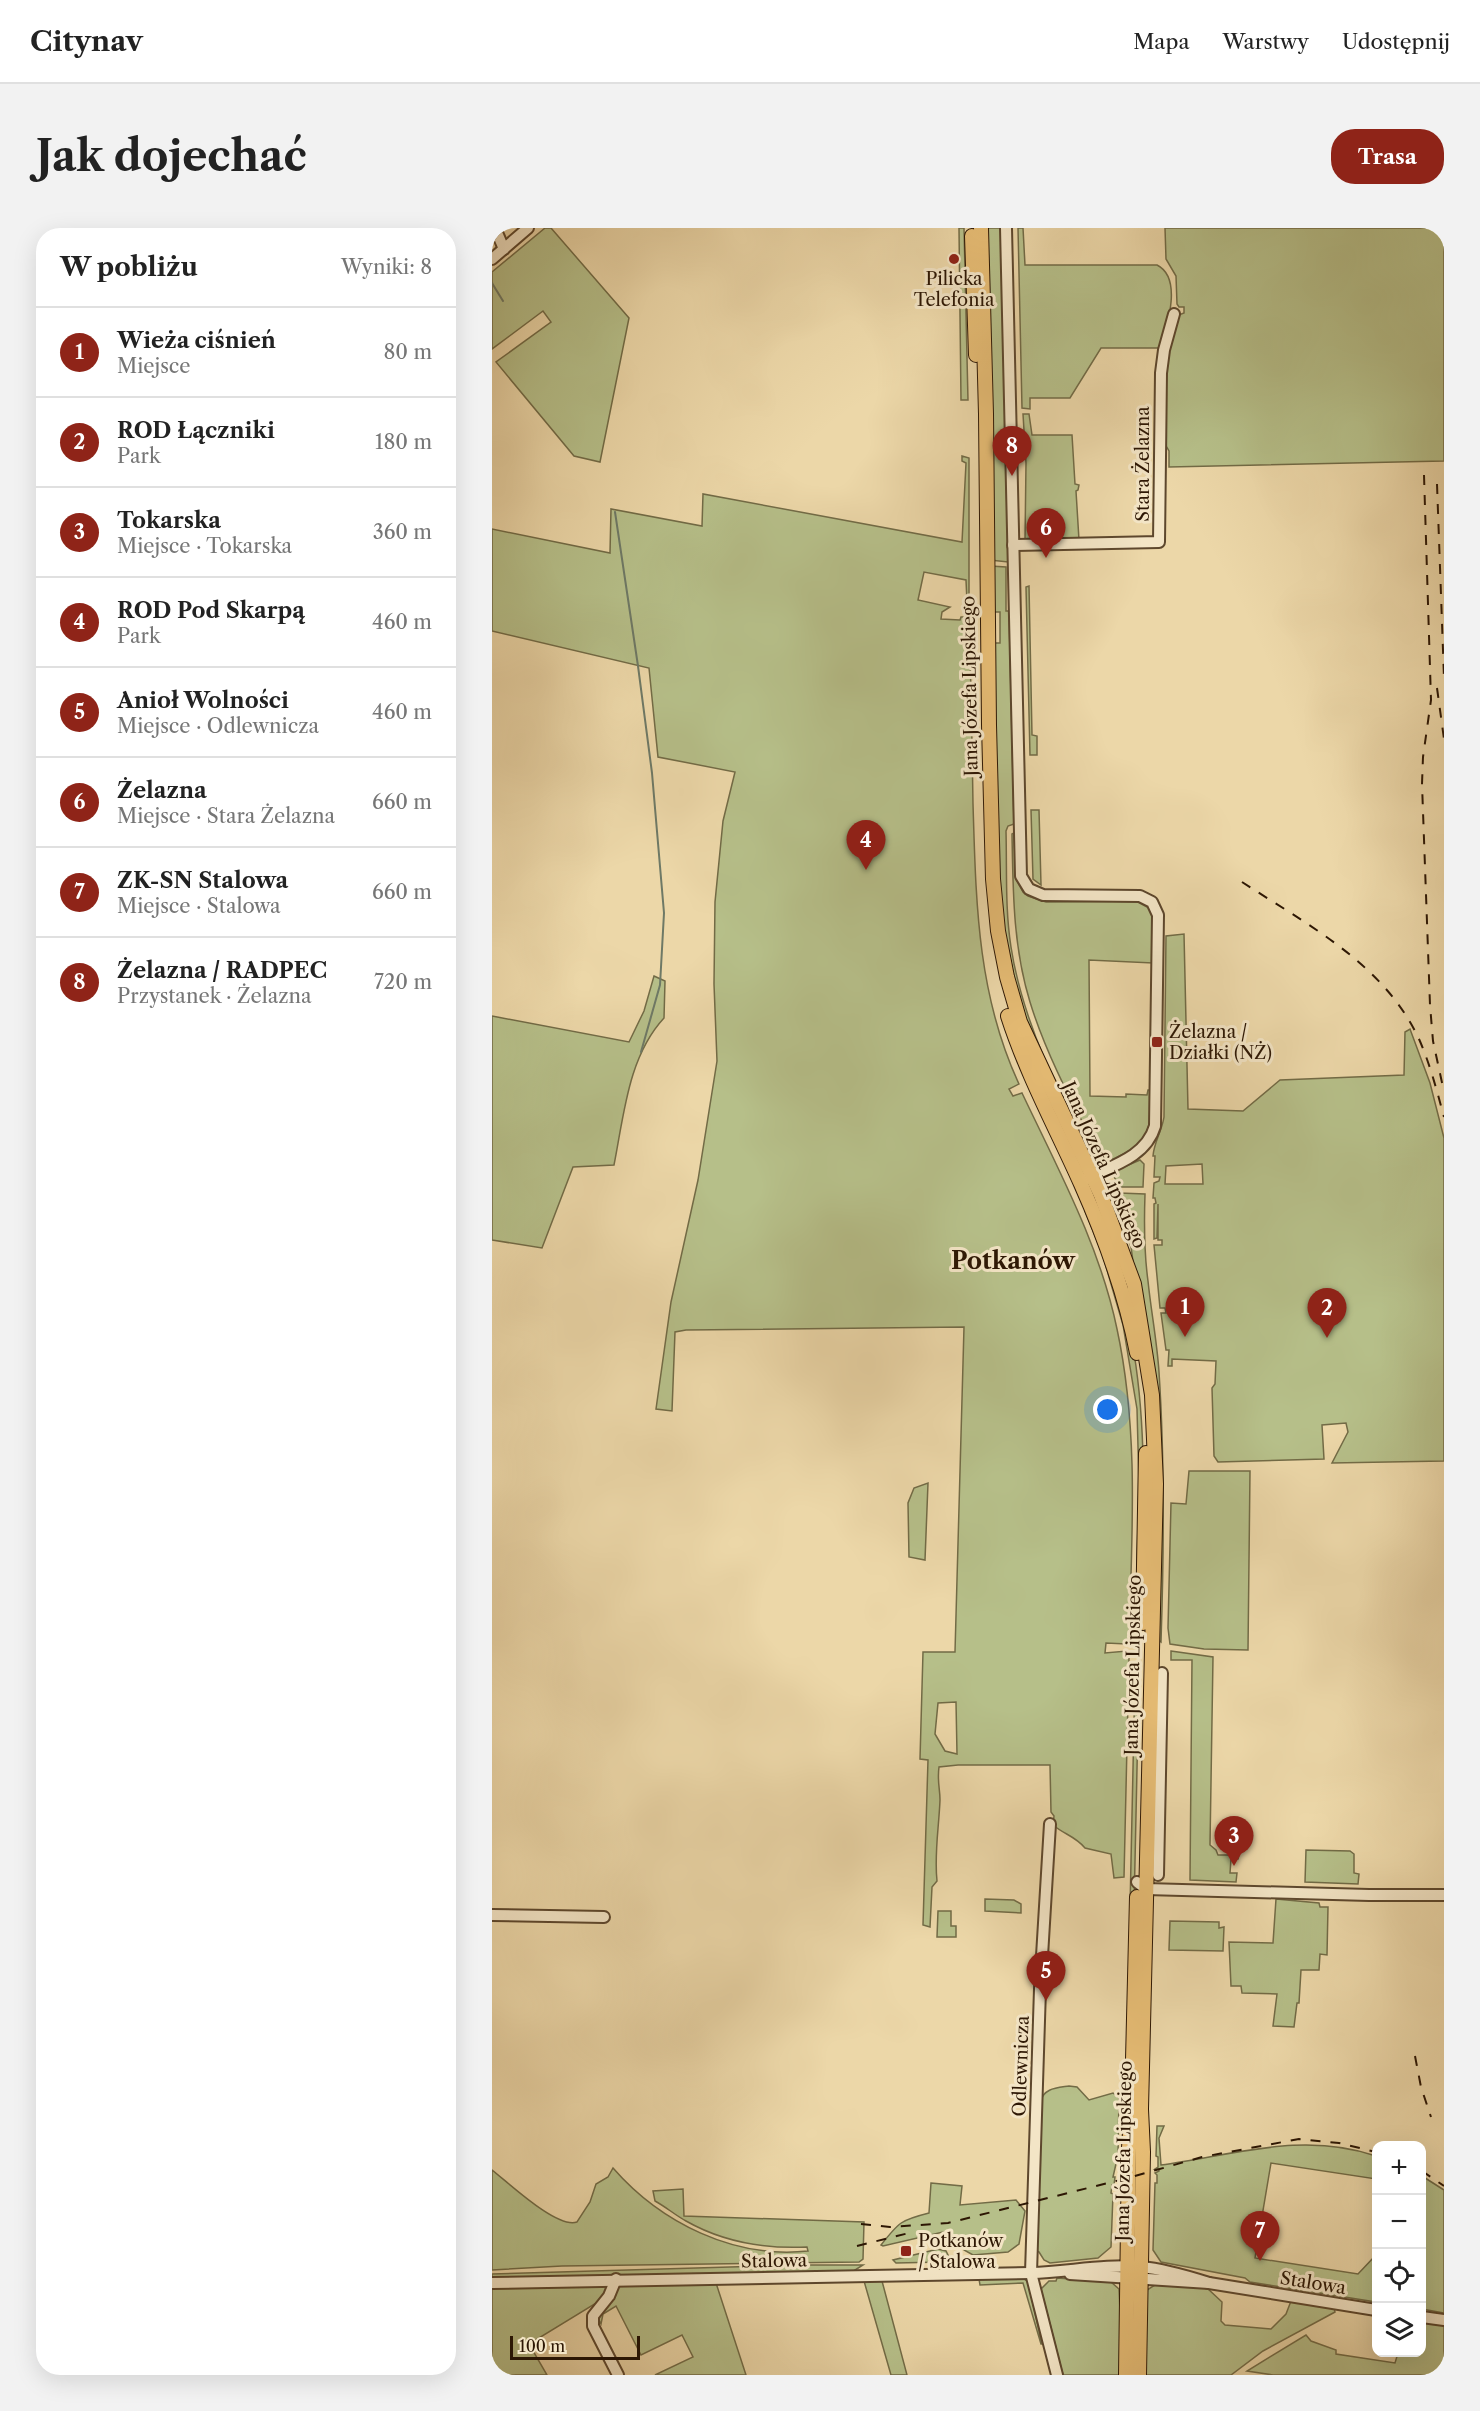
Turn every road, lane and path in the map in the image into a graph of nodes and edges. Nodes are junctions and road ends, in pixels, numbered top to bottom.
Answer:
1 (495, 228) edge
2 (528, 228) edge
3 (972, 228) edge
4 (981, 228) edge
5 (1006, 228) edge
6 (504, 249) junction
7 (492, 259) edge
8 (1174, 314) dead end
9 (1013, 546) junction
10 (1086, 1179) junction
11 (1162, 1673) dead end
12 (1050, 1824) dead end
13 (1158, 1875) dead end
14 (1140, 1889) junction
15 (1444, 1895) edge
16 (492, 1915) edge
17 (604, 1917) dead end
18 (1031, 2256) junction
19 (1052, 2272) junction
20 (1017, 2273) junction
21 (1031, 2273) junction
22 (1133, 2273) junction
23 (616, 2279) junction
24 (492, 2283) edge
25 (1372, 2309) edge
26 (1426, 2318) edge
27 (1444, 2320) edge
28 (618, 2375) edge
29 (1057, 2375) edge
30 (1126, 2375) edge
31 (1139, 2375) edge

1 - 6 street
2 - 6 street
3 - 10 main road, Jana Józefa Lipskiego
4 - 10 main road, Jana Józefa Lipskiego
5 - 9 street
6 - 7 street
8 - 9 street, Stara Żelazna
9 - 10 street
10 - 14 main road, Jana Józefa Lipskiego
11 - 13 street
12 - 18 street, Odlewnicza
14 - 15 street
14 - 22 main road, Jana Józefa Lipskiego
16 - 17 street
18 - 19 street
18 - 20 street
18 - 21 street, Odlewnicza
19 - 21 street, Stalowa
19 - 22 street, Stalowa
20 - 21 street, Stalowa
20 - 23 street, Stalowa
21 - 29 street, Odlewnicza
22 - 25 street, Stalowa
22 - 30 main road, Jana Józefa Lipskiego
22 - 31 main road, Jana Józefa Lipskiego
23 - 24 street, Stalowa
23 - 28 street
26 - 27 street

